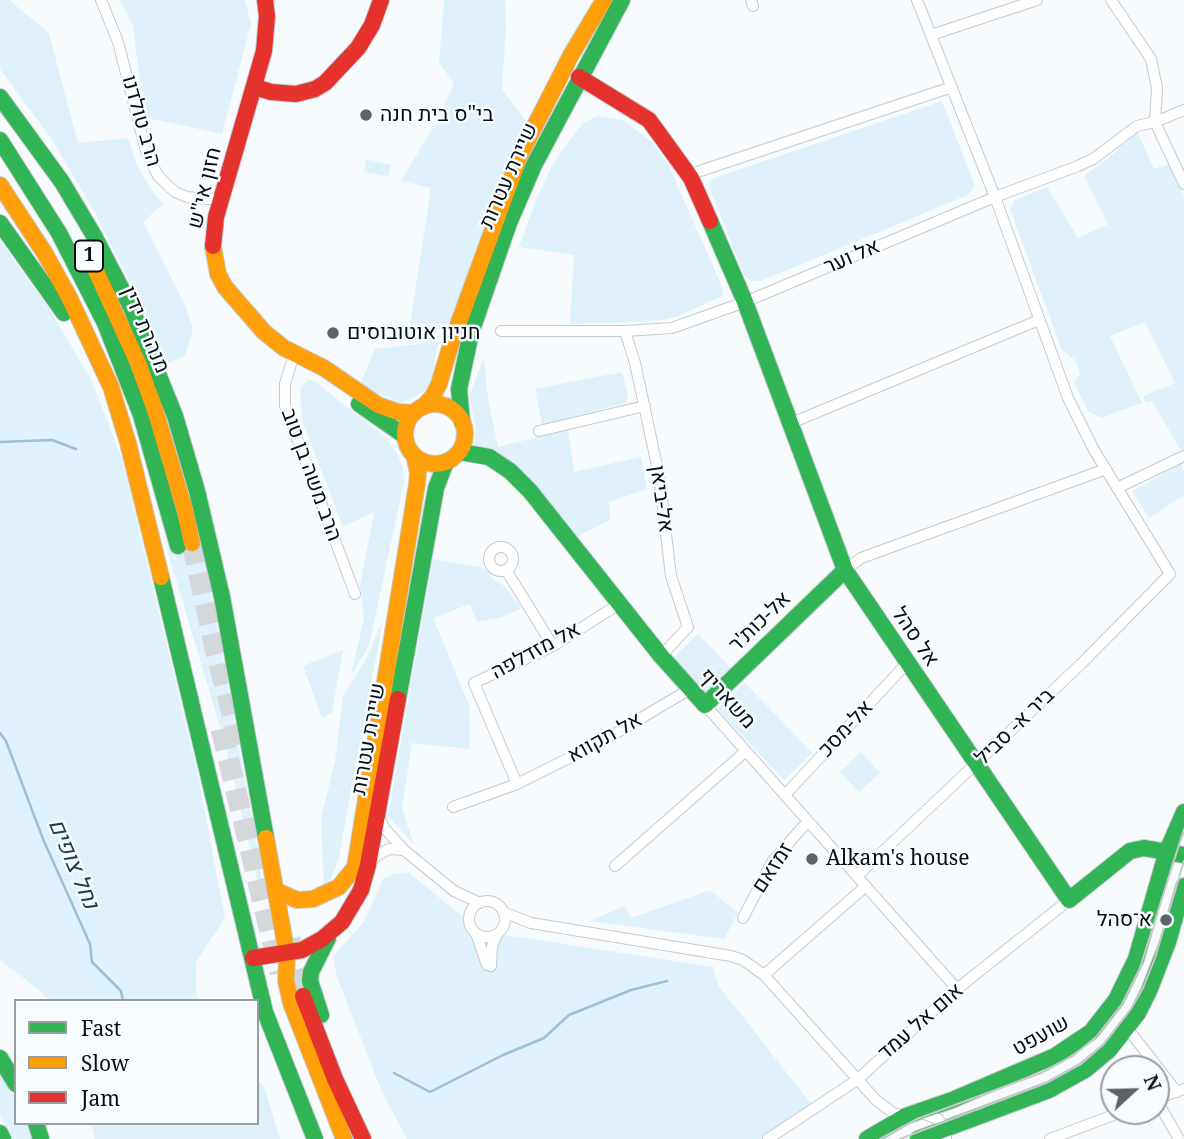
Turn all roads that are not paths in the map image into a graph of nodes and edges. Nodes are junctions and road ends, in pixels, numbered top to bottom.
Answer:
1 (101, 0) edge
2 (265, 0) edge
3 (381, 0) edge
4 (604, 0) edge
5 (622, 0) edge
6 (918, 0) edge
7 (1037, 0) edge
8 (1111, 0) edge
9 (931, 35) junction
10 (579, 77) junction
11 (255, 87) junction
12 (951, 87) junction
13 (0, 97) edge
14 (1184, 110) edge
15 (0, 115) edge
16 (1155, 122) junction
17 (0, 140) edge
18 (688, 175) junction
19 (1184, 184) edge
20 (0, 185) edge
21 (995, 197) junction
22 (220, 201) junction
23 (0, 223) edge
24 (745, 302) junction
25 (1039, 320) junction
26 (501, 331) dead end
27 (625, 331) junction
28 (294, 354) junction
29 (645, 407) junction
30 (419, 410) junction
31 (462, 422) junction
32 (789, 424) junction
33 (539, 430) dead end
34 (405, 436) junction
35 (128, 443) junction
36 (460, 452) junction
37 (414, 455) junction
38 (1184, 456) edge
39 (446, 462) junction
40 (1106, 469) junction
41 (1117, 488) junction
42 (845, 569) junction
43 (506, 570) dead end
44 (355, 594) dead end
45 (619, 604) junction
46 (553, 646) junction
47 (661, 656) junction
48 (907, 663) junction
49 (690, 689) junction
50 (705, 705) junction
51 (746, 751) junction
52 (977, 763) junction
53 (517, 784) junction
54 (785, 795) junction
55 (453, 807) dead end
56 (377, 814) junction
57 (1183, 816) edge
58 (808, 821) junction
59 (404, 850) junction
60 (1167, 851) junction
61 (1184, 856) edge
62 (368, 865) junction
63 (615, 866) dead end
64 (857, 876) junction
65 (866, 886) junction
66 (1184, 886) edge
67 (275, 890) junction
68 (454, 891) junction
69 (1069, 900) junction
70 (480, 903) junction
71 (503, 912) junction
72 (470, 916) junction
73 (743, 918) dead end
74 (531, 923) junction
75 (336, 928) junction
76 (500, 931) junction
77 (476, 933) junction
78 (286, 954) junction
79 (253, 958) junction
80 (764, 975) junction
81 (957, 989) junction
82 (1127, 1028) junction
83 (0, 1058) edge
84 (857, 1080) junction
85 (14, 1081) edge
86 (1180, 1090) edge
87 (876, 1100) junction
88 (951, 1100) junction
89 (911, 1114) junction
90 (1100, 1120) edge
91 (1170, 1122) edge
92 (1086, 1126) junction
93 (939, 1132) edge
94 (0, 1133) edge
95 (874, 1135) edge
96 (3, 1139) edge
97 (315, 1139) edge
98 (328, 1139) edge
99 (344, 1139) edge
100 (363, 1139) edge
101 (374, 1139) edge
102 (768, 1139) edge
103 (918, 1139) edge
104 (1050, 1139) edge
105 (1091, 1139) edge
106 (1180, 1139) edge

1 - 22 street, הרב טולדנו
2 - 11 main road, חזון אי"ש
3 - 11 main road
4 - 30 main road, שיירת עטרות
5 - 10 main road, שיירת עטרות
6 - 9 street
7 - 9 street
8 - 16 street
9 - 12 street
10 - 18 main road, אל סהל
10 - 31 main road, שיירת עטרות
11 - 22 main road, חזון אי"ש
12 - 18 street
12 - 21 street
13 - 67 main road
14 - 16 street, אל וער
15 - 17 main road, מנהרת ידין / 1
16 - 19 street
16 - 21 street, אל וער
18 - 24 main road, אל סהל
20 - 35 main road
21 - 24 street, אל וער
21 - 25 street
22 - 28 main road, חזון אי"ש
23 - 35 main road
24 - 27 street, אל וער
24 - 32 main road, אל סהל
25 - 32 street
25 - 40 street
26 - 27 street, אל וער
27 - 29 street, אל-ביאן
28 - 30 main road, חזון אי"ש
28 - 34 main road, חזון אי"ש
28 - 44 street, הרב משה בן טוב
29 - 33 street
29 - 47 street, אל-ביאן
30 - 31 main road
30 - 34 main road
31 - 36 main road
32 - 42 main road, אל סהל
34 - 37 main road
35 - 79 main road
36 - 39 main road
36 - 45 main road, משאריף
37 - 39 main road
37 - 67 main road, שיירת עטרות
38 - 41 street
39 - 56 main road, שיירת עטרות
40 - 41 street
40 - 42 street
41 - 52 street, ביר א- סביל
42 - 48 main road, אל סהל
42 - 50 main road, אל-כות'ר
43 - 46 street
45 - 46 street, אל מזדלפה
45 - 47 main road, משאריף
46 - 53 street, אל מזדלפה
47 - 49 main road, משאריף
48 - 52 main road, אל סהל
48 - 54 street, אל-מסכ
49 - 50 main road, משאריף
49 - 53 street, אל תקווא
50 - 51 street, משאריף
51 - 54 street, משאריף
51 - 63 street
52 - 64 street, ביר א- סביל
52 - 69 main road, אל סהל
53 - 55 street, אל תקווא
54 - 58 street, משאריף
56 - 59 street
56 - 62 main road, שיירת עטרות
57 - 60 main road, שועפט
58 - 64 street, משאריף
58 - 73 street, זמזאם
59 - 62 street
59 - 68 street
60 - 61 main road
60 - 69 main road
60 - 88 main road, שועפט
62 - 75 main road, שיירת עטרות
64 - 65 street, משאריף
65 - 80 street
65 - 81 street, משאריף
66 - 82 main road
67 - 78 main road
68 - 70 street
68 - 72 street
69 - 81 street, אום אל עמד
70 - 71 street
70 - 72 street
71 - 74 street
71 - 76 street
72 - 77 street
74 - 76 street
74 - 80 street
75 - 78 main road, שיירת עטרות
75 - 101 main road
76 - 77 street
76 - 77 street
78 - 79 main road, שיירת עטרות
78 - 99 main road
78 - 100 main road
79 - 97 main road
79 - 98 main road
80 - 84 street
81 - 84 street, אום אל עמד
82 - 86 street
82 - 93 main road
83 - 85 main road
84 - 87 street
84 - 102 street, אום אל עמד
87 - 89 street
87 - 95 street
88 - 89 main road, שועפט
88 - 93 street
89 - 93 street
89 - 95 main road, שועפט
90 - 92 street
91 - 106 street
92 - 104 street
92 - 105 street
93 - 103 main road
94 - 96 main road

